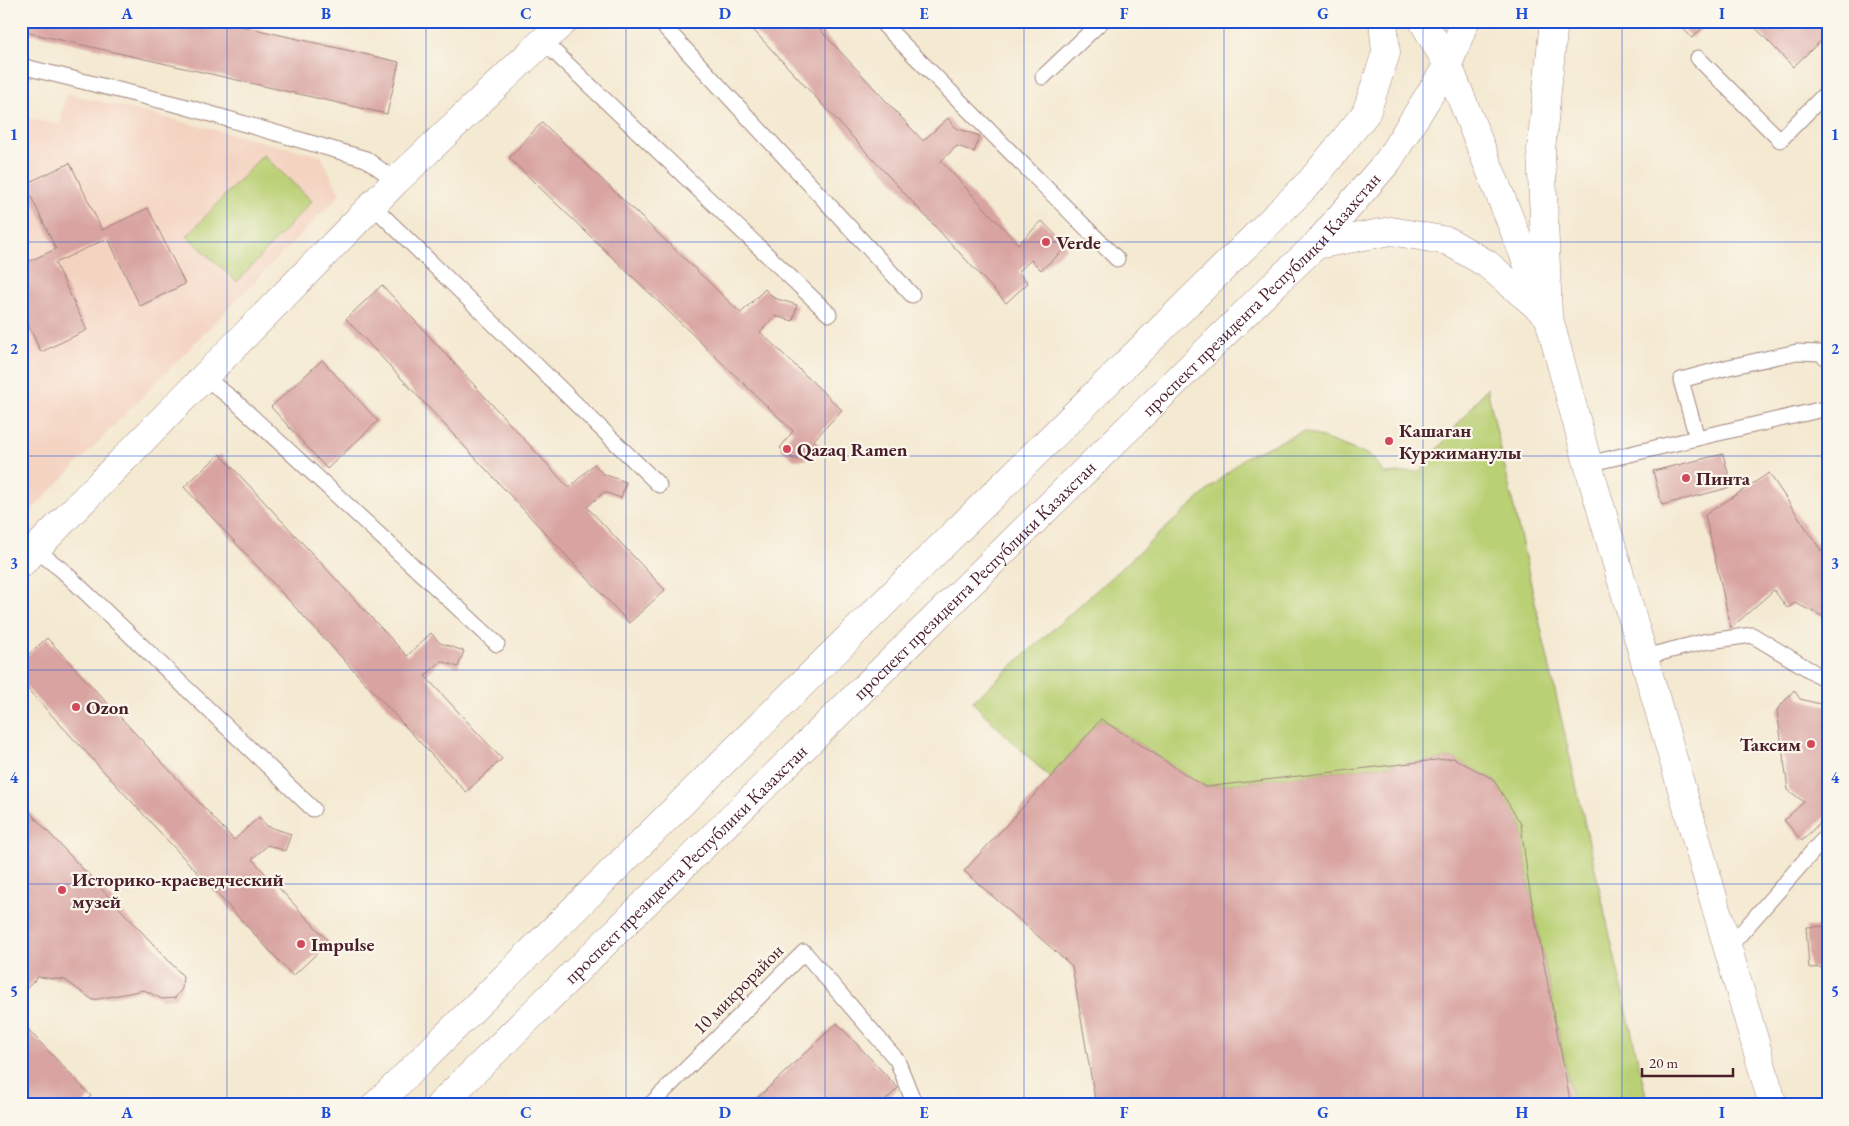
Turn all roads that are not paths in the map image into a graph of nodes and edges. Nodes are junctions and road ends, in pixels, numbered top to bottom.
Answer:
1 (564, 21) edge
2 (659, 21) edge
3 (880, 21) edge
4 (1102, 21) edge
5 (1383, 21) edge
6 (1423, 21) edge
7 (1465, 21) edge
8 (1554, 21) edge
9 (543, 41) junction
10 (1698, 58) dead end
11 (1448, 65) junction
12 (21, 66) edge
13 (1043, 77) dead end
14 (1828, 91) edge
15 (396, 181) junction
16 (373, 206) junction
17 (1316, 245) junction
18 (1117, 259) dead end
19 (912, 295) dead end
20 (829, 314) dead end
21 (1548, 315) junction
22 (1828, 359) edge
23 (204, 377) junction
24 (1828, 408) edge
25 (1696, 438) junction
26 (1588, 464) junction
27 (659, 485) dead end
28 (28, 557) edge
29 (497, 644) dead end
30 (1644, 657) junction
31 (1828, 681) edge
32 (313, 809) dead end
33 (1828, 834) edge
34 (1728, 948) junction
35 (376, 1105) edge
36 (440, 1105) edge
37 (650, 1105) edge
38 (915, 1105) edge
39 (1773, 1105) edge

1 - 9 main road
2 - 19 lane
3 - 18 lane
4 - 13 lane
5 - 35 main road
6 - 11 main road
7 - 11 main road, проспект президента Республики Казахстан
8 - 21 main road
9 - 15 main road
9 - 20 lane
10 - 14 lane
11 - 17 main road, проспект президента Республики Казахстан
11 - 21 main road
12 - 15 lane
15 - 16 main road
16 - 23 main road
16 - 27 lane
17 - 21 main road
17 - 36 main road, проспект президента Республики Казахстан
21 - 26 main road
22 - 25 lane
23 - 28 main road
23 - 29 lane
24 - 25 lane
25 - 26 lane
26 - 30 main road
28 - 32 lane
30 - 31 lane
30 - 34 main road
33 - 34 lane
34 - 39 main road
37 - 38 lane, 10 микрорайон

